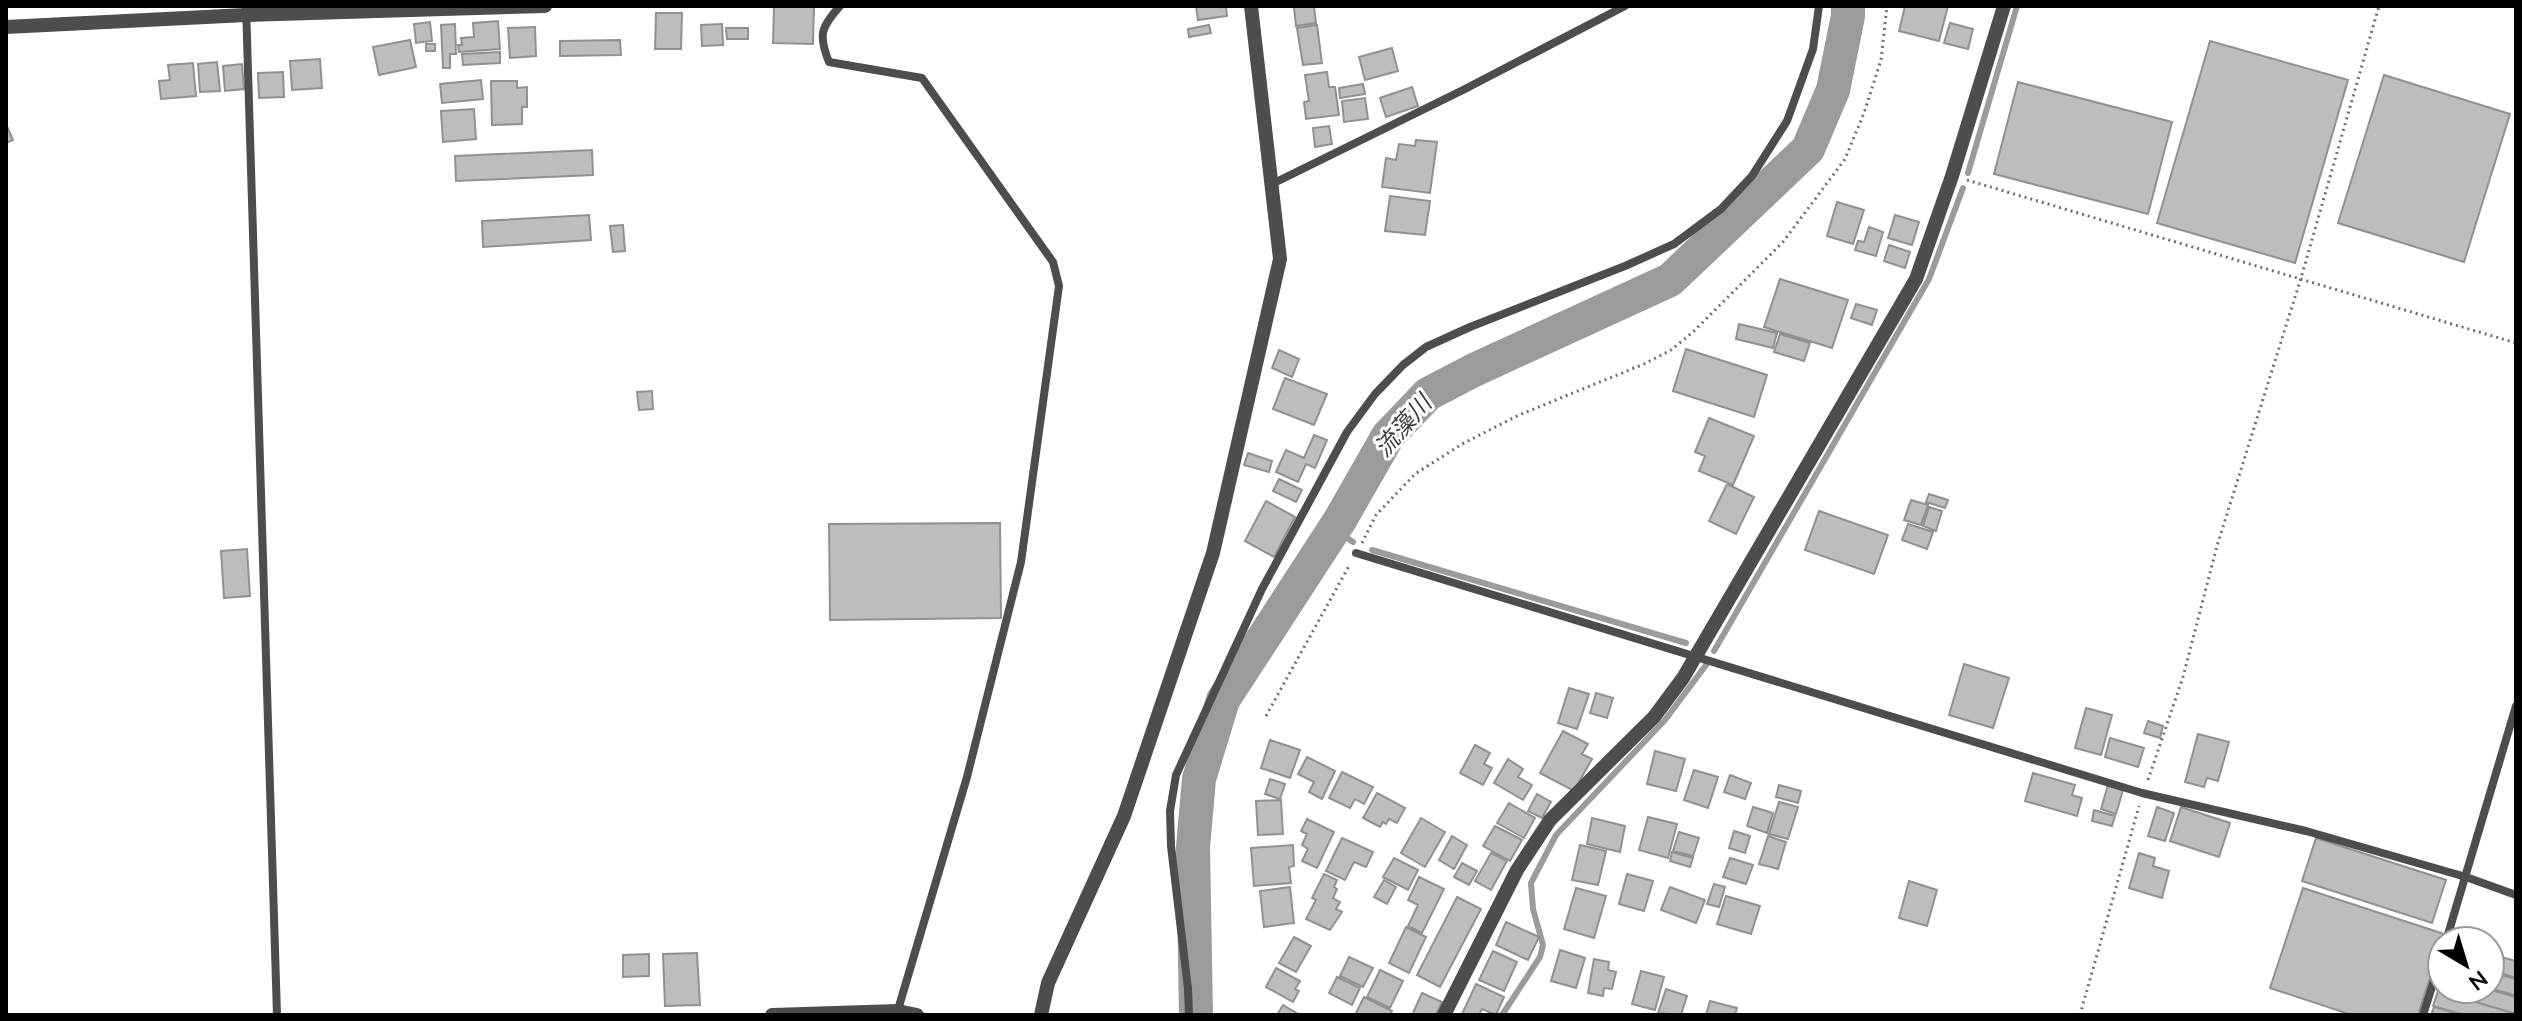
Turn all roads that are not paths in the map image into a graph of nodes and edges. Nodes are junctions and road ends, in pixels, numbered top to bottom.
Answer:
1 (545, 6) edge
2 (840, 6) edge
3 (1251, 6) edge
4 (1625, 6) edge
5 (1819, 6) edge
6 (2004, 6) edge
7 (246, 11) edge
8 (6, 27) edge
9 (1272, 184) junction
10 (1356, 553) road end
11 (1701, 658) junction
12 (2516, 706) edge
13 (2466, 877) junction
14 (2516, 895) edge
15 (2451, 925) edge
16 (897, 1013) edge
17 (277, 1015) edge
18 (772, 1015) edge
19 (917, 1015) edge
20 (1041, 1015) edge
21 (1189, 1015) edge
22 (1444, 1015) edge

1 - 7 street
2 - 16 street
3 - 9 street
4 - 9 street
5 - 21 street
6 - 11 street
7 - 8 street
7 - 17 street
9 - 20 street
10 - 11 street
11 - 13 street
11 - 22 street
12 - 13 street
13 - 14 street
13 - 15 street
16 - 18 street
16 - 19 street

